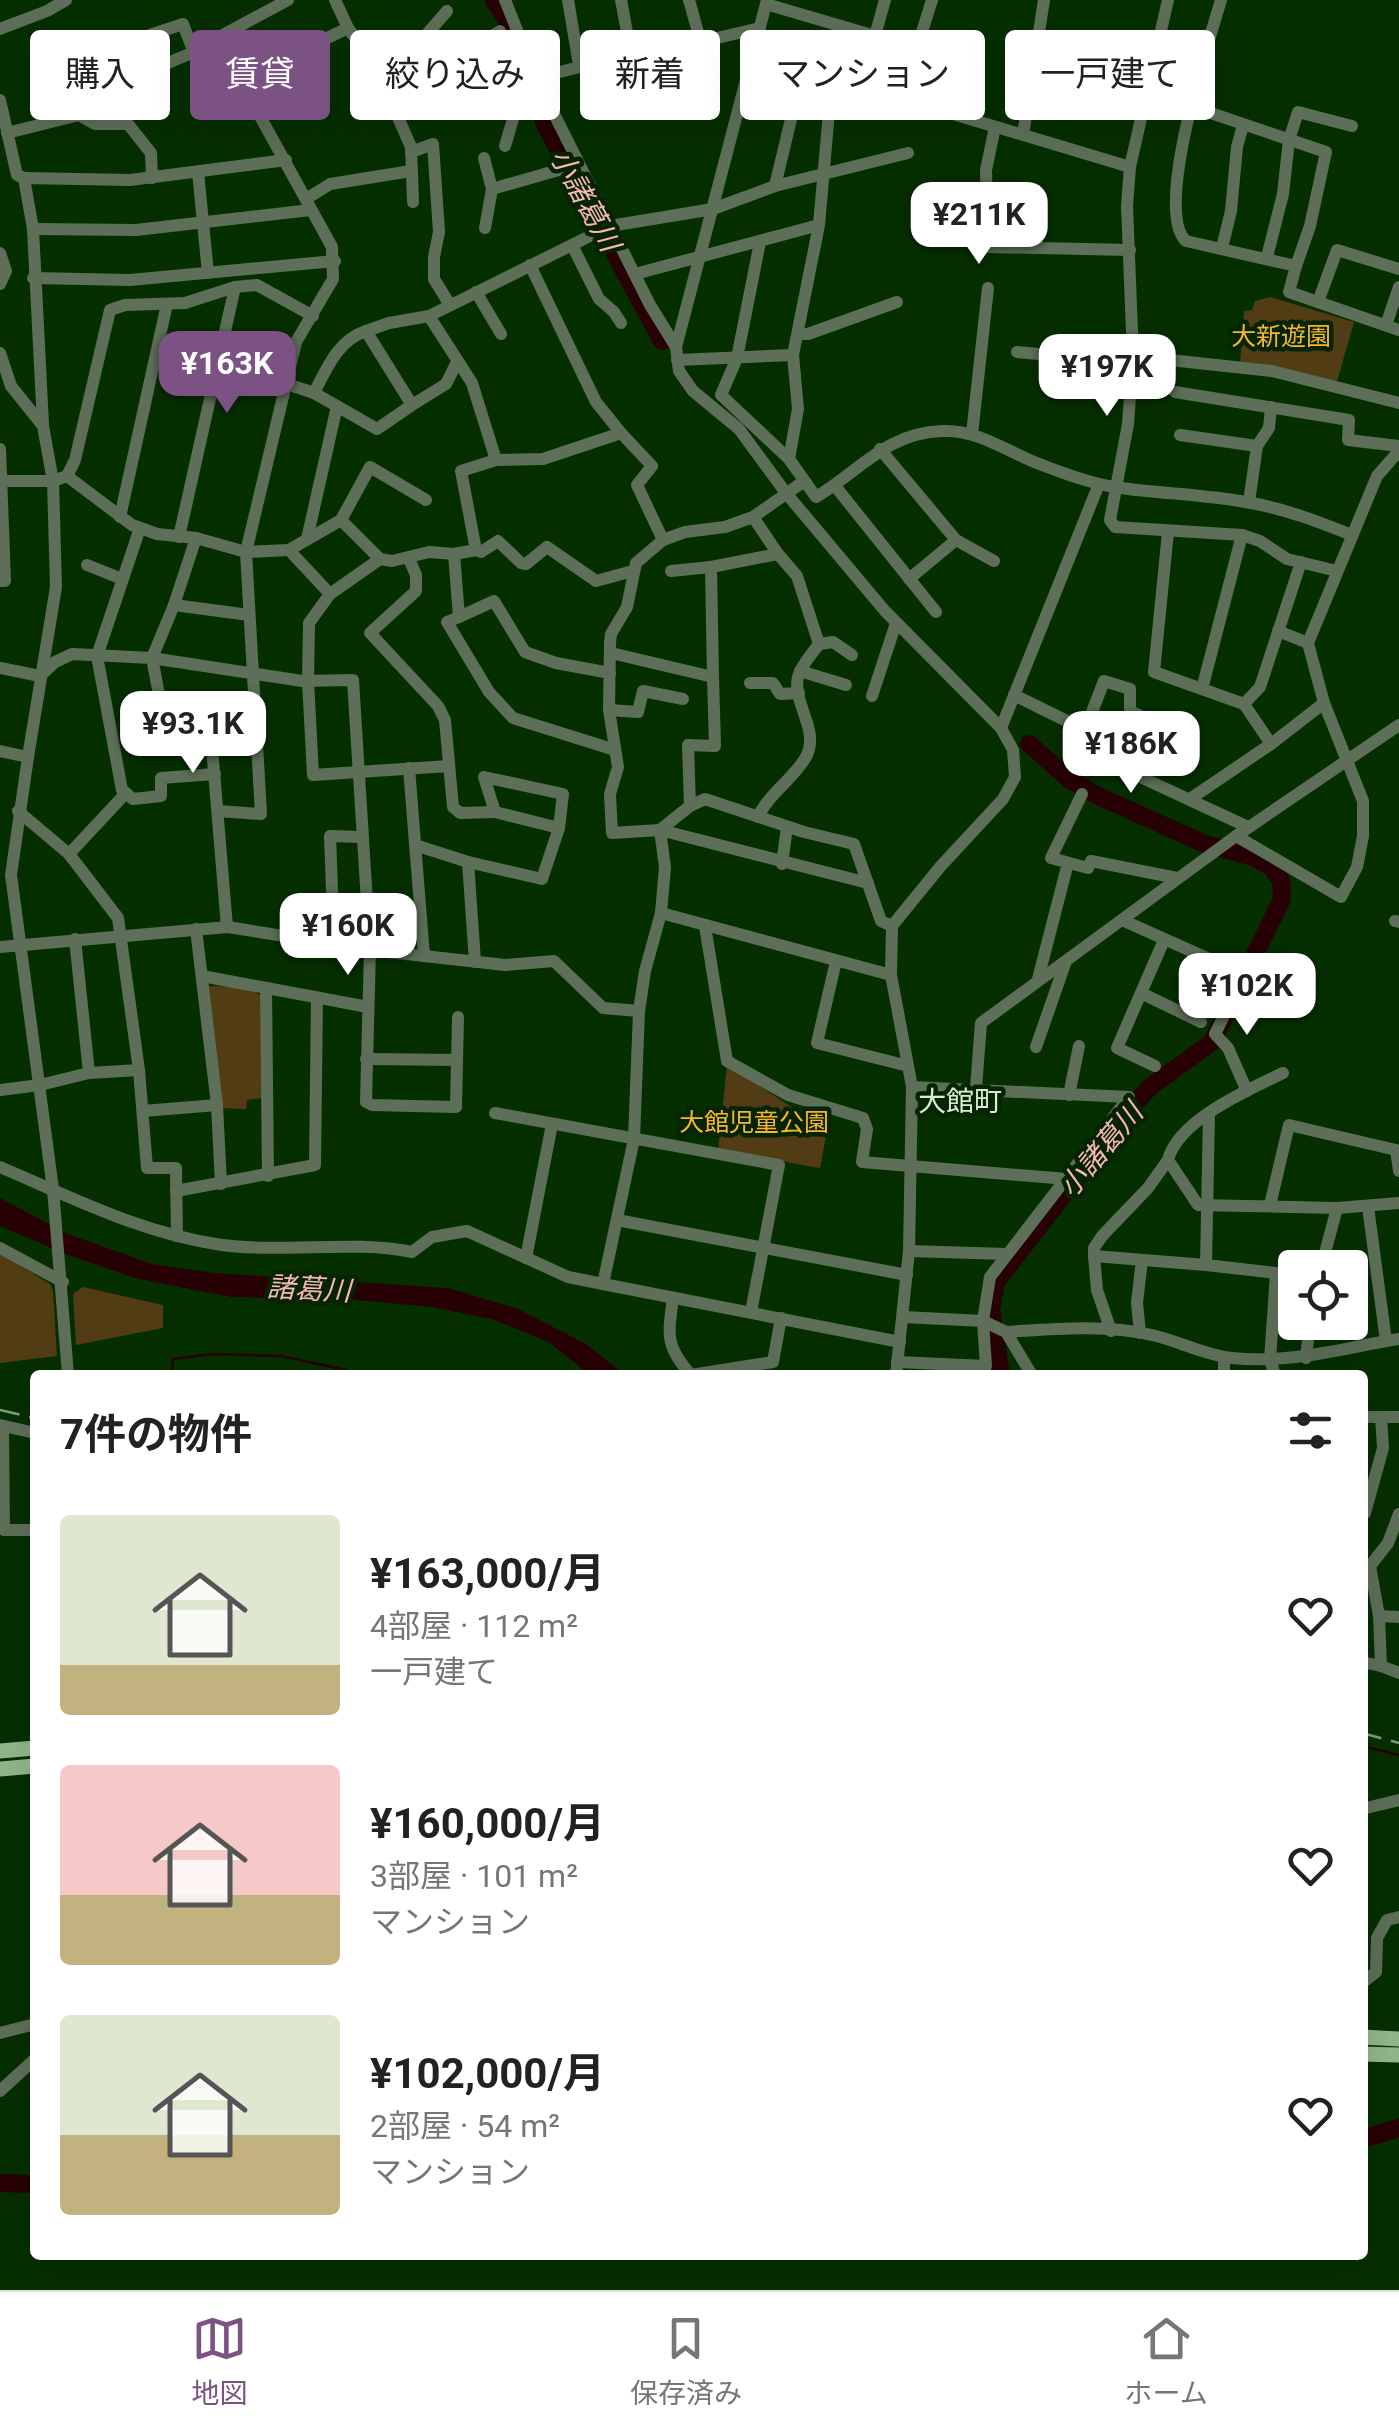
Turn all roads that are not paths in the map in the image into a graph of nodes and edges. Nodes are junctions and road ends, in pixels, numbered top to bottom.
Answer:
1 (66, 0) edge
2 (288, 0) edge
3 (334, 0) edge
4 (505, 0) edge
5 (568, 0) edge
6 (622, 0) edge
7 (688, 0) edge
8 (885, 0) edge
9 (932, 0) edge
10 (1044, 0) edge
11 (1168, 0) edge
12 (1221, 0) edge
13 (766, 2) edge
14 (44, 6) edge
15 (447, 12) dead end
16 (348, 28) junction
17 (760, 28) joint
18 (0, 29) edge
19 (165, 30) edge
20 (233, 30) edge
21 (431, 30) edge
22 (517, 30) edge
23 (627, 30) edge
24 (697, 30) edge
25 (856, 30) edge
26 (877, 30) edge
27 (923, 30) edge
28 (1212, 30) edge
29 (350, 31) edge
30 (330, 37) edge
31 (720, 37) edge
32 (190, 42) edge
33 (579, 65) joint
34 (560, 71) edge
35 (0, 100) edge
36 (740, 108) edge
37 (1215, 115) edge
38 (43, 120) edge
39 (90, 120) edge
40 (263, 120) edge
41 (398, 120) edge
42 (512, 120) edge
43 (553, 120) edge
44 (791, 120) edge
45 (828, 120) edge
46 (972, 120) edge
47 (1187, 120) edge
48 (1244, 125) junction
49 (1352, 126) dead end
50 (995, 127) junction
51 (7, 133) junction
52 (1024, 135) junction
53 (1288, 140) junction
54 (505, 146) dead end
55 (411, 152) junction
56 (908, 153) dead end
57 (484, 158) dead end
58 (286, 160) junction
59 (570, 163) junction
60 (1130, 167) junction
61 (411, 171) junction
62 (198, 172) junction
63 (824, 173) junction
64 (24, 178) junction
65 (152, 178) junction
66 (775, 186) junction
67 (492, 189) junction
68 (412, 202) dead end
69 (308, 205) junction
70 (714, 208) junction
71 (203, 222) junction
72 (818, 226) junction
73 (485, 228) dead end
74 (604, 229) junction
75 (33, 230) junction
76 (760, 242) junction
77 (572, 244) junction
78 (1222, 248) junction
79 (1130, 250) junction
80 (0, 253) edge
81 (1267, 257) junction
82 (699, 258) junction
83 (335, 261) junction
84 (530, 266) junction
85 (1296, 266) junction
86 (1399, 269) edge
87 (208, 273) junction
88 (635, 274) junction
89 (34, 278) junction
90 (0, 284) edge
91 (235, 286) junction
92 (1399, 286) edge
93 (988, 288) dead end
94 (476, 292) junction
95 (896, 302) dead end
96 (1318, 302) junction
97 (168, 304) junction
98 (450, 305) junction
99 (313, 316) junction
100 (430, 316) junction
101 (621, 323) dead end
102 (1392, 327) edge
103 (366, 332) junction
104 (501, 334) dead end
105 (798, 334) junction
106 (1017, 352) dead end
107 (0, 353) edge
108 (676, 353) junction
109 (793, 355) junction
110 (737, 358) junction
111 (1133, 360) junction
112 (457, 362) junction
113 (287, 384) junction
114 (314, 392) junction
115 (1175, 392) dead end
116 (1399, 404) edge
117 (337, 406) junction
118 (412, 406) junction
119 (1271, 407) junction
120 (43, 426) junction
121 (622, 433) junction
122 (972, 434) junction
123 (1180, 435) dead end
124 (1257, 446) junction
125 (1399, 448) edge
126 (0, 449) edge
127 (880, 449) junction
128 (789, 459) junction
129 (496, 460) junction
130 (67, 476) junction
131 (1, 481) edge
132 (52, 481) junction
133 (804, 482) junction
134 (1098, 484) junction
135 (835, 486) junction
136 (1116, 487) junction
137 (786, 493) junction
138 (426, 500) dead end
139 (1250, 502) junction
140 (120, 517) junction
141 (753, 517) junction
142 (340, 520) junction
143 (140, 528) junction
144 (1168, 532) junction
145 (1242, 534) junction
146 (179, 536) junction
147 (1352, 536) junction
148 (196, 538) junction
149 (307, 540) junction
150 (663, 540) junction
151 (956, 540) junction
152 (289, 550) junction
153 (476, 550) junction
154 (246, 552) junction
155 (454, 554) junction
156 (778, 554) junction
157 (380, 559) junction
158 (409, 559) junction
159 (994, 561) dead end
160 (1301, 562) junction
161 (87, 565) dead end
162 (711, 567) junction
163 (633, 571) junction
164 (671, 571) dead end
165 (1337, 571) junction
166 (122, 579) junction
167 (909, 579) junction
168 (0, 581) edge
169 (330, 594) junction
170 (174, 605) junction
171 (936, 612) dead end
172 (249, 615) junction
173 (459, 617) junction
174 (896, 623) junction
175 (1278, 632) junction
176 (1308, 642) junction
177 (819, 644) junction
178 (611, 653) junction
179 (852, 655) dead end
180 (96, 656) junction
181 (152, 658) junction
182 (0, 668) edge
183 (252, 671) junction
184 (800, 671) junction
185 (610, 673) junction
186 (40, 676) junction
187 (713, 677) junction
188 (308, 680) junction
189 (750, 682) dead end
190 (846, 685) dead end
191 (1202, 689) junction
192 (799, 693) junction
193 (1014, 695) junction
194 (872, 696) dead end
195 (683, 699) dead end
196 (1324, 703) junction
197 (1244, 704) junction
198 (609, 710) junction
199 (255, 720) junction
200 (210, 724) junction
201 (1160, 725) dead end
202 (1399, 726) edge
203 (1001, 728) junction
204 (1085, 730) junction
205 (1272, 744) junction
206 (615, 750) junction
207 (0, 752) edge
208 (28, 757) junction
209 (1347, 758) junction
210 (449, 766) junction
211 (409, 768) junction
212 (358, 772) junction
213 (215, 774) junction
214 (126, 794) junction
215 (1082, 794) dead end
216 (1190, 799) junction
217 (690, 806) junction
218 (18, 811) junction
219 (218, 811) junction
220 (495, 812) junction
221 (758, 817) junction
222 (788, 826) junction
223 (1248, 827) junction
224 (559, 828) junction
225 (660, 830) junction
226 (1236, 836) junction
227 (361, 837) junction
228 (416, 845) junction
229 (69, 854) junction
230 (468, 862) junction
231 (1068, 863) junction
232 (782, 864) junction
233 (1177, 878) junction
234 (868, 884) junction
235 (661, 914) junction
236 (1122, 920) junction
237 (705, 926) junction
238 (892, 926) junction
239 (227, 927) junction
240 (196, 929) junction
241 (122, 934) junction
242 (75, 939) junction
243 (1164, 940) junction
244 (334, 944) junction
245 (20, 945) junction
246 (0, 947) edge
247 (370, 950) junction
248 (424, 956) junction
249 (836, 961) junction
250 (1066, 961) junction
251 (475, 962) junction
252 (1227, 967) dead end
253 (891, 975) junction
254 (202, 976) junction
255 (1038, 979) junction
256 (1238, 987) dead end
257 (266, 988) junction
258 (1143, 994) junction
259 (317, 998) junction
260 (368, 1007) junction
261 (639, 1010) junction
262 (458, 1017) dead end
263 (1201, 1022) dead end
264 (1036, 1046) dead end
265 (1079, 1046) dead end
266 (366, 1059) junction
267 (457, 1060) junction
268 (908, 1066) junction
269 (1155, 1066) dead end
270 (139, 1070) junction
271 (89, 1073) junction
272 (1283, 1074) dead end
273 (40, 1085) junction
274 (912, 1087) junction
275 (976, 1088) junction
276 (0, 1090) edge
277 (1247, 1090) junction
278 (1068, 1095) junction
279 (216, 1105) junction
280 (142, 1112) junction
281 (1209, 1113) junction
282 (495, 1114) dead end
283 (552, 1124) junction
284 (634, 1139) junction
285 (1168, 1160) junction
286 (0, 1166) edge
287 (912, 1168) junction
288 (1399, 1170) edge
289 (268, 1176) junction
290 (1067, 1179) junction
291 (221, 1184) junction
292 (176, 1190) junction
293 (54, 1196) junction
294 (1399, 1203) edge
295 (1205, 1204) junction
296 (1270, 1204) junction
297 (1368, 1207) junction
298 (1337, 1208) junction
299 (617, 1220) junction
300 (177, 1236) junction
301 (763, 1247) junction
302 (0, 1248) edge
303 (1326, 1250) edge
304 (909, 1251) junction
305 (1007, 1254) junction
306 (1094, 1256) junction
307 (526, 1258) junction
308 (1142, 1260) junction
309 (1206, 1265) junction
310 (62, 1275) junction
311 (907, 1275) junction
312 (603, 1284) junction
313 (673, 1298) junction
314 (751, 1312) junction
315 (904, 1317) junction
316 (781, 1318) junction
317 (983, 1322) junction
318 (1110, 1331) junction
319 (1006, 1332) junction
320 (1140, 1333) junction
321 (1308, 1340) edge
322 (1393, 1340) edge
323 (900, 1342) junction
324 (1224, 1356) junction
325 (1306, 1358) junction
326 (1270, 1360) junction
327 (897, 1368) edge
328 (68, 1370) edge
329 (686, 1370) edge
330 (723, 1370) edge
331 (1029, 1370) edge
332 (1224, 1370) edge
333 (1274, 1370) edge
334 (1368, 1417) edge
335 (1380, 1417) junction
336 (1399, 1417) edge
337 (1, 1426) edge
338 (30, 1432) edge
339 (1368, 1494) edge
340 (1399, 1514) edge
341 (30, 1530) edge
342 (1368, 1564) edge
343 (1368, 1574) edge
344 (1379, 1616) junction
345 (1399, 1617) edge
346 (1368, 1663) edge
347 (1380, 1666) junction
348 (1399, 1673) edge
349 (30, 1748) edge
350 (0, 1750) edge
351 (30, 1766) edge
352 (0, 1769) edge
353 (1399, 1800) edge
354 (1368, 1808) edge
355 (1399, 1917) edge
356 (1368, 1978) edge
357 (30, 2025) edge
358 (0, 2033) edge
359 (1368, 2038) edge
360 (1399, 2039) edge
361 (1368, 2054) edge
362 (1399, 2055) edge
363 (30, 2064) edge
364 (0, 2091) edge

1 - 14 street
2 - 20 street
3 - 16 street
4 - 22 street
5 - 33 street
6 - 23 street
7 - 24 street
8 - 26 street
9 - 27 street
10 - 52 street
11 - 60 street
12 - 28 street
13 - 17 street
13 - 25 street
14 - 18 street
15 - 21 street
16 - 29 street
16 - 30 street
17 - 31 street
19 - 32 street
33 - 34 street
35 - 51 street
36 - 70 street
37 - 48 street
38 - 51 street
39 - 65 street
40 - 58 street
41 - 55 street
42 - 54 street
43 - 59 street
44 - 66 street
45 - 63 street
46 - 50 street
47 - 78 street
48 - 53 street
48 - 78 street
49 - 53 street
50 - 52 street
50 - 79 street
51 - 64 street
52 - 60 street
53 - 81 street
53 - 85 street
55 - 61 street
55 - 98 street
56 - 63 street
57 - 67 street
58 - 62 street
58 - 69 street
59 - 67 street
59 - 74 street
60 - 79 street
61 - 68 street
61 - 69 street
62 - 65 street
62 - 71 street
63 - 66 street
63 - 72 street
64 - 65 street
64 - 75 street
66 - 70 street
67 - 73 street
69 - 71 street
69 - 83 street
70 - 74 street
70 - 82 street
71 - 75 street
71 - 87 street
72 - 76 street
72 - 105 street
74 - 77 street
74 - 88 street
75 - 89 street
76 - 82 street
76 - 110 street
77 - 84 street
77 - 101 street
78 - 81 street
79 - 111 street
80 - 90 street
81 - 85 street
82 - 88 street
82 - 108 street
83 - 87 street
83 - 99 street
84 - 94 street
84 - 121 street
85 - 96 street
86 - 96 street
87 - 89 street
88 - 108 street
89 - 120 street
91 - 97 street
91 - 99 street
91 - 146 street
92 - 102 street
93 - 122 street
94 - 98 street
94 - 104 street
95 - 105 street
96 - 102 street
97 - 130 street
97 - 140 street
98 - 100 street
99 - 113 street
100 - 103 street
100 - 112 street
103 - 114 street
103 - 118 street
105 - 109 street
106 - 111 street
107 - 120 street
108 - 110 street
108 - 137 street
109 - 110 street
109 - 128 street
110 - 128 street
111 - 116 street
111 - 136 street
112 - 118 street
112 - 129 street
113 - 114 street
113 - 154 street
114 - 117 street
115 - 119 street
117 - 118 street
117 - 149 street
119 - 124 street
119 - 125 street
120 - 132 street
121 - 129 street
121 - 150 street
122 - 127 street
122 - 134 street
123 - 124 street
124 - 139 street
125 - 147 street
126 - 131 street
127 - 135 street
127 - 151 street
128 - 133 street
129 - 153 street
130 - 132 street
130 - 140 street
131 - 132 street
131 - 168 street
132 - 186 street
133 - 135 street
133 - 137 street
134 - 136 street
134 - 193 street
135 - 167 street
136 - 139 street
136 - 144 street
137 - 141 street
137 - 174 street
138 - 142 street
139 - 147 street
140 - 143 street
141 - 150 street
141 - 156 street
142 - 149 street
142 - 157 street
143 - 146 street
143 - 166 street
144 - 145 street
144 - 191 street
145 - 160 street
145 - 191 street
146 - 148 street
147 - 165 street
148 - 154 street
148 - 170 street
149 - 152 street
150 - 163 street
151 - 159 street
151 - 167 street
152 - 154 street
152 - 169 street
153 - 155 street
153 - 163 street
154 - 172 street
155 - 158 street
155 - 173 street
156 - 162 street
156 - 177 street
157 - 158 street
157 - 169 street
158 - 210 street
160 - 165 street
160 - 175 street
161 - 166 street
162 - 164 street
162 - 187 street
163 - 178 street
165 - 176 street
166 - 180 street
167 - 171 street
169 - 188 street
170 - 172 street
170 - 181 street
172 - 183 street
173 - 185 street
173 - 206 street
174 - 194 street
174 - 203 street
175 - 176 street
175 - 197 street
176 - 196 street
177 - 179 street
177 - 184 street
178 - 185 street
178 - 187 street
180 - 181 street
180 - 186 street
180 - 214 street
181 - 183 street
181 - 200 street
182 - 186 street
183 - 188 street
183 - 199 street
184 - 190 street
184 - 192 street
185 - 198 street
186 - 208 street
187 - 217 street
188 - 212 street
188 - 212 street
189 - 192 street
191 - 197 street
192 - 221 street
193 - 203 street
193 - 204 street
195 - 198 street
196 - 205 street
196 - 209 street
197 - 205 street
198 - 206 street
199 - 200 street
199 - 219 street
200 - 213 street
201 - 204 street
202 - 209 street
203 - 238 street
204 - 216 street
205 - 216 street
206 - 225 street
207 - 208 street
208 - 218 street
209 - 223 street
209 - 226 street
210 - 211 street
210 - 220 street
211 - 212 street
211 - 228 street
212 - 227 street
213 - 214 street
213 - 219 street
214 - 229 street
215 - 231 street
216 - 223 street
217 - 221 street
217 - 225 street
218 - 229 street
218 - 245 street
219 - 239 street
220 - 224 street
220 - 224 street
221 - 222 street
222 - 232 street
222 - 234 street
223 - 226 street
224 - 230 street
225 - 232 street
225 - 235 street
226 - 233 street
227 - 244 street
227 - 247 street
228 - 230 street
228 - 248 street
229 - 241 street
230 - 251 street
231 - 233 street
231 - 255 street
232 - 234 street
233 - 236 street
234 - 238 street
235 - 237 street
235 - 261 street
236 - 243 street
236 - 250 street
237 - 249 street
237 - 287 street
238 - 253 street
239 - 240 street
239 - 244 street
240 - 241 street
240 - 254 street
241 - 242 street
241 - 270 street
242 - 245 street
242 - 271 street
243 - 252 street
243 - 258 street
244 - 247 street
245 - 246 street
245 - 273 street
247 - 248 street
247 - 260 street
248 - 251 street
249 - 253 street
249 - 268 street
250 - 255 street
250 - 264 street
251 - 261 street
253 - 268 street
254 - 257 street
254 - 279 street
255 - 275 street
256 - 277 street
257 - 259 street
257 - 289 street
258 - 263 street
258 - 269 street
259 - 260 street
259 - 289 street
260 - 266 street
261 - 284 street
262 - 267 street
265 - 278 street
266 - 267 street
266 - 267 street
268 - 274 street
270 - 271 street
270 - 280 street
271 - 273 street
272 - 277 street
273 - 276 street
273 - 293 street
274 - 275 street
274 - 287 street
275 - 278 street
277 - 281 street
278 - 290 street
279 - 280 street
279 - 291 street
280 - 292 street
281 - 285 street
281 - 295 street
282 - 283 street
283 - 284 street
283 - 307 street
284 - 299 street
284 - 301 street
285 - 295 street
285 - 306 street
286 - 293 street
287 - 290 street
287 - 304 street
288 - 296 street
289 - 291 street
290 - 305 street
291 - 292 street
292 - 300 street
293 - 300 street
293 - 310 street
294 - 297 street
295 - 296 street
295 - 309 street
296 - 298 street
297 - 298 street
297 - 322 street
298 - 303 street
299 - 301 street
299 - 312 street
300 - 307 street
301 - 311 street
301 - 314 street
302 - 310 street
304 - 305 street
304 - 311 street
305 - 317 street
306 - 308 street
306 - 318 street
307 - 312 street
308 - 309 street
308 - 320 street
309 - 326 street
310 - 328 street
311 - 315 street
312 - 313 street
313 - 314 street
313 - 329 street
314 - 316 street
315 - 317 street
315 - 323 street
316 - 323 street
316 - 330 street
317 - 319 street
317 - 327 street
318 - 319 street
318 - 320 street
319 - 331 street
320 - 324 street
321 - 325 street
322 - 325 street
323 - 327 street
324 - 326 street
324 - 332 street
325 - 326 street
326 - 333 street
334 - 335 street
335 - 336 street
335 - 339 street
337 - 338 street
337 - 341 street
340 - 342 street
343 - 344 street
344 - 345 street
344 - 347 street
346 - 347 street
347 - 348 street
349 - 350 main road
351 - 352 main road
353 - 354 street
355 - 356 street
357 - 358 street
359 - 360 main road
361 - 362 main road
363 - 364 street

